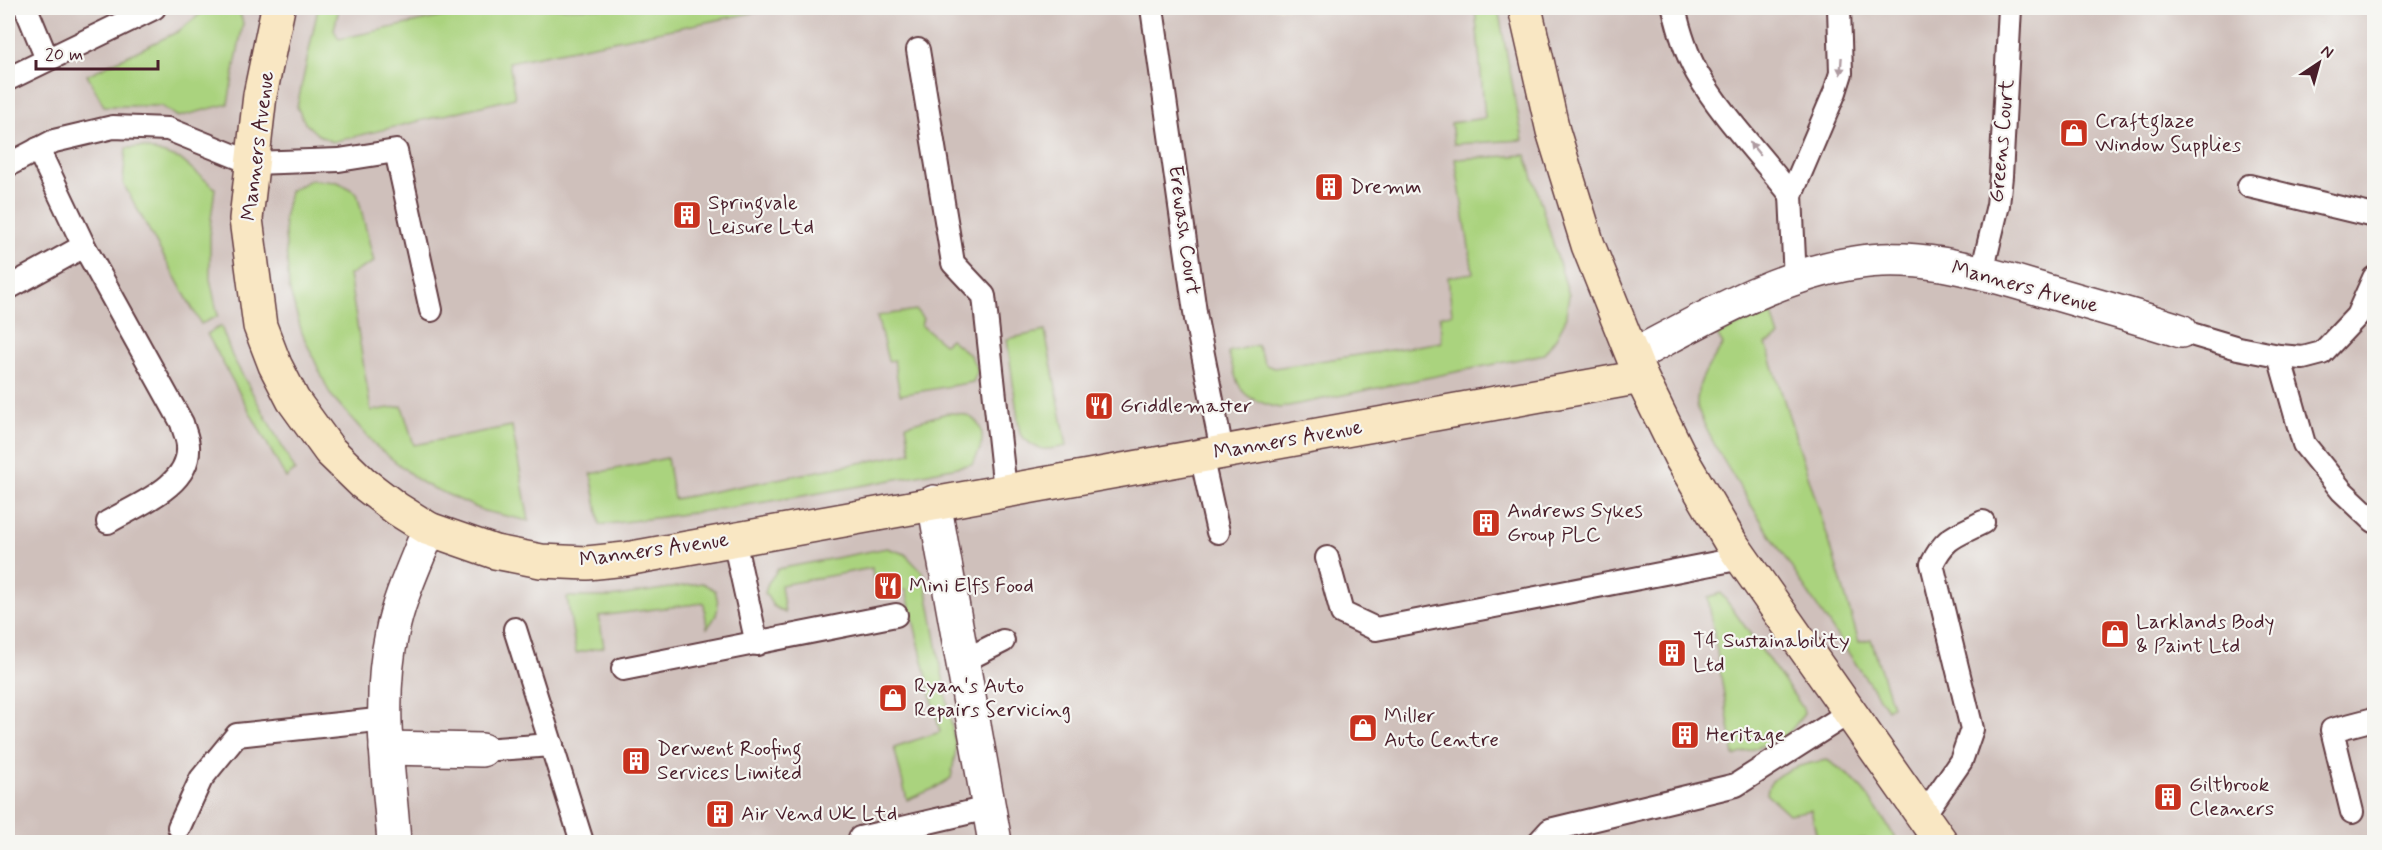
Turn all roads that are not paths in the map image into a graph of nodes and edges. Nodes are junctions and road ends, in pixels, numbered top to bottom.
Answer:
1 (26, 8) edge
2 (278, 8) edge
3 (1152, 8) edge
4 (1525, 8) edge
5 (1674, 8) edge
6 (1839, 8) edge
7 (2010, 8) edge
8 (139, 10) edge
9 (918, 50) dead end
10 (47, 59) junction
11 (8, 79) edge
12 (38, 149) junction
13 (252, 163) junction
14 (8, 165) edge
15 (2249, 186) dead end
16 (1791, 195) junction
17 (2374, 216) edge
18 (84, 246) junction
19 (1982, 272) junction
20 (2374, 278) edge
21 (1795, 279) junction
22 (8, 288) edge
23 (431, 310) dead end
24 (2181, 331) joint
25 (2279, 356) junction
26 (1637, 366) junction
27 (1212, 453) junction
28 (1005, 490) junction
29 (934, 502) junction
30 (2374, 521) edge
31 (108, 522) dead end
32 (1983, 522) dead end
33 (429, 530) junction
34 (1218, 532) dead end
35 (734, 540) junction
36 (1327, 558) dead end
37 (1742, 558) junction
38 (896, 615) dead end
39 (515, 629) dead end
40 (1003, 641) dead end
41 (757, 644) junction
42 (963, 661) junction
43 (622, 669) dead end
44 (1850, 712) junction
45 (2374, 719) edge
46 (386, 734) junction
47 (552, 745) junction
48 (482, 750) joint
49 (988, 808) junction
50 (2352, 812) dead end
51 (1923, 816) junction
52 (178, 827) dead end
53 (394, 843) edge
54 (582, 843) edge
55 (861, 843) edge
56 (995, 843) edge
57 (1539, 843) edge
58 (1941, 843) edge

1 - 10 lane
2 - 13 street, Manners Avenue
3 - 27 lane, Erewash Court
4 - 26 street
16 -> 5 lane
6 -> 16 lane
7 - 19 lane, Greens Court
8 - 10 lane
9 - 28 lane
10 - 11 lane
12 - 13 lane
12 - 14 lane
12 - 18 lane
13 - 23 lane
13 - 33 street, Manners Avenue
15 - 17 lane
16 - 21 lane
18 - 22 lane
18 - 31 lane
19 - 21 street, Manners Avenue
19 - 24 street, Manners Avenue
20 - 25 lane
21 - 26 street, Manners Avenue
24 - 25 lane
25 - 30 lane
26 - 27 street, Manners Avenue
26 - 37 street
27 - 28 street, Manners Avenue
27 - 34 lane, Erewash Court
28 - 29 street, Manners Avenue
29 - 35 street, Manners Avenue
29 - 42 street
32 - 51 lane
33 - 35 street, Manners Avenue
33 - 46 street
35 - 41 lane
36 - 37 lane
37 - 44 street
38 - 41 lane
39 - 47 lane
40 - 42 lane
41 - 43 lane
42 - 49 street
44 - 51 street
44 - 57 lane
45 - 50 lane
46 - 48 street
46 - 52 lane
46 - 53 street
47 - 48 lane
47 - 54 lane
49 - 55 lane
49 - 56 street
51 - 58 street

